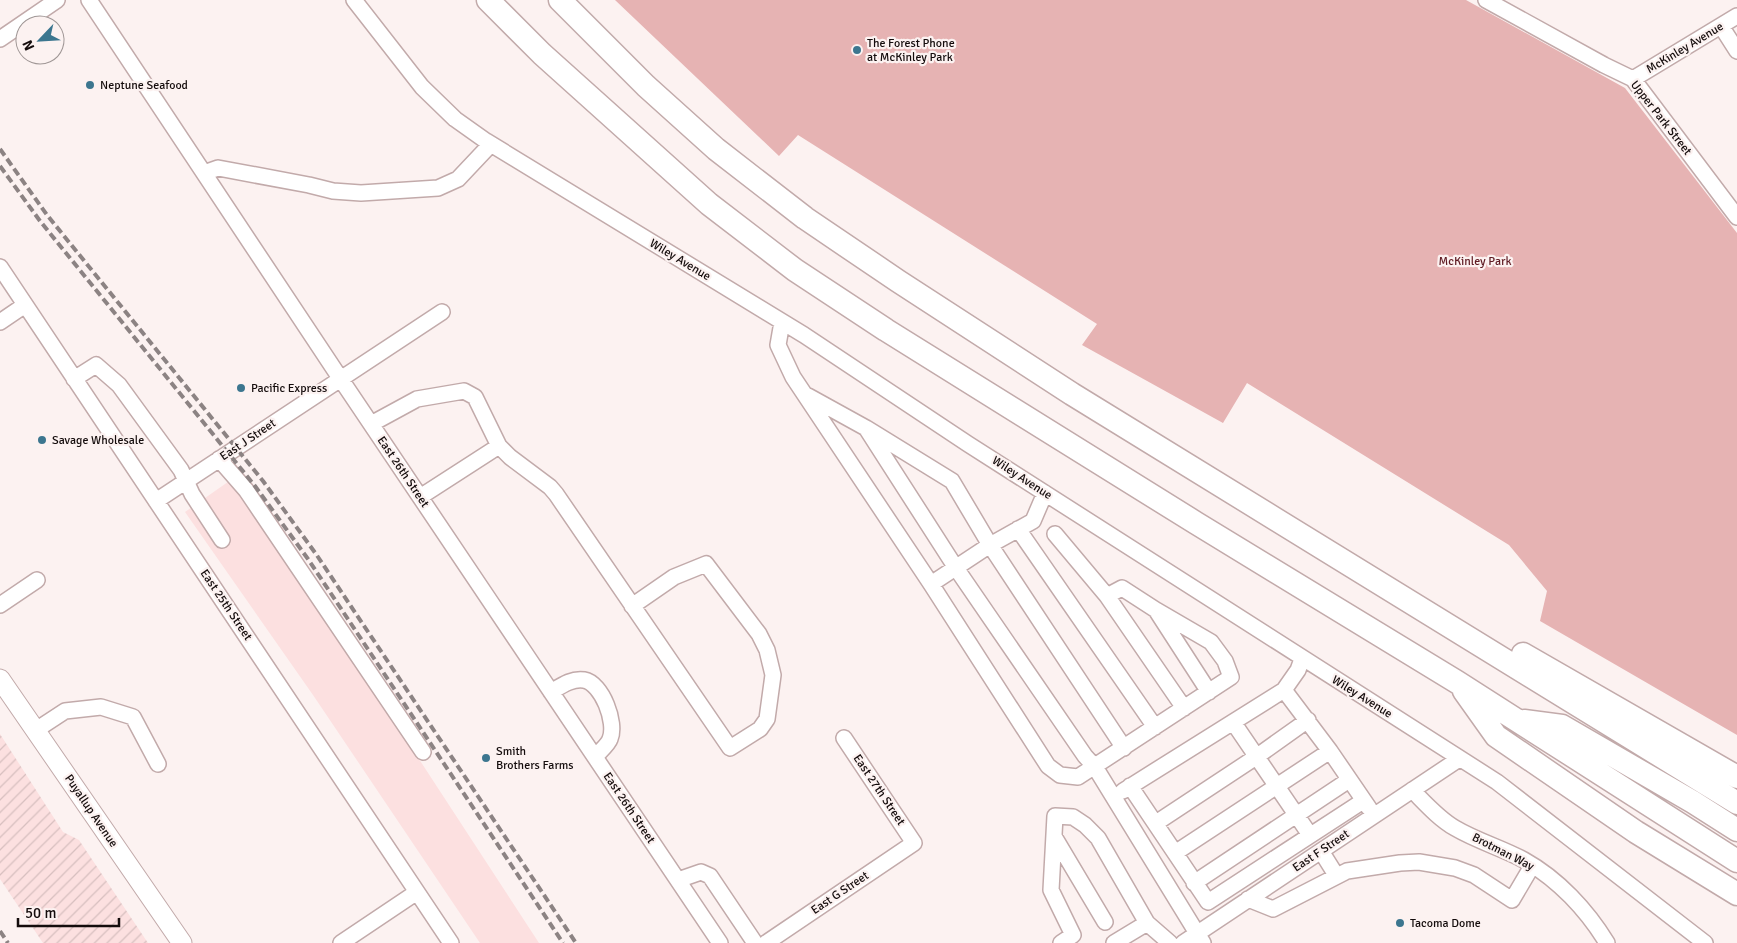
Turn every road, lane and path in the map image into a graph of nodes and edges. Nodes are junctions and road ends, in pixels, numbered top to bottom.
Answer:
1 (57, 0) edge
2 (89, 0) edge
3 (354, 0) edge
4 (488, 0) edge
5 (560, 0) edge
6 (1486, 0) edge
7 (1737, 16) edge
8 (1721, 26) junction
9 (0, 40) edge
10 (1737, 51) edge
11 (1633, 79) junction
12 (491, 144) junction
13 (204, 173) junction
14 (1737, 217) edge
15 (0, 267) edge
16 (25, 305) junction
17 (442, 312) dead end
18 (0, 322) edge
19 (782, 322) junction
20 (340, 378) junction
21 (74, 379) junction
22 (804, 394) junction
23 (1072, 394) junction
24 (371, 424) junction
25 (866, 428) junction
26 (500, 446) junction
27 (219, 459) junction
28 (186, 481) junction
29 (1045, 493) junction
30 (420, 497) junction
31 (156, 501) junction
32 (1018, 529) junction
33 (1054, 534) dead end
34 (222, 540) dead end
35 (990, 545) junction
36 (956, 568) junction
37 (37, 580) dead end
38 (931, 584) junction
39 (1107, 596) junction
40 (0, 605) edge
41 (632, 606) junction
42 (1156, 610) junction
43 (1302, 659) junction
44 (0, 679) edge
45 (1458, 682) junction
46 (1284, 690) junction
47 (551, 692) junction
48 (1208, 692) junction
49 (1184, 708) junction
50 (1308, 720) junction
51 (1518, 720) junction
52 (1233, 722) junction
53 (1155, 727) junction
54 (36, 730) junction
55 (844, 738) dead end
56 (1124, 748) junction
57 (1330, 751) junction
58 (423, 752) dead end
59 (595, 757) junction
60 (1256, 757) junction
61 (1459, 759) junction
62 (158, 764) dead end
63 (1095, 767) junction
64 (1737, 777) edge
65 (1349, 780) junction
66 (1130, 786) junction
67 (1276, 786) junction
68 (1412, 790) junction
69 (1114, 798) junction
70 (1364, 801) junction
71 (1737, 803) edge
72 (1297, 815) junction
73 (1374, 816) junction
74 (1156, 823) junction
75 (1737, 830) edge
76 (1310, 835) junction
77 (1055, 838) junction
78 (914, 843) joint
79 (1321, 851) junction
80 (1176, 853) junction
81 (1737, 861) edge
82 (1532, 866) junction
83 (1336, 875) junction
84 (678, 880) junction
85 (1194, 882) junction
86 (417, 892) junction
87 (1737, 894) edge
88 (1248, 899) junction
89 (1105, 922) dead end
90 (1147, 923) junction
91 (1200, 938) edge
92 (182, 943) edge
93 (341, 943) edge
94 (452, 943) edge
95 (720, 943) edge
96 (755, 943) edge
97 (766, 943) edge
98 (1061, 943) edge
99 (1114, 943) edge
100 (1170, 943) edge
101 (1183, 943) edge
102 (1607, 943) edge
103 (1705, 943) edge

1 - 9 street
2 - 13 street, East 26th Street
3 - 12 street, Wiley Avenue
4 - 45 highway
5 - 23 highway
6 - 11 street, Upper Park Street
7 - 8 street, McKinley Avenue
8 - 10 street
8 - 11 street, McKinley Avenue
11 - 14 street, Upper Park Street
12 - 13 street
12 - 19 street, Wiley Avenue
13 - 20 street, East 26th Street
15 - 16 street, East 25th Street
16 - 18 street
16 - 21 street, East 25th Street
17 - 20 street, East J Street
19 - 22 street
19 - 29 street, Wiley Avenue
20 - 24 street, East 26th Street
20 - 27 street, East J Street
21 - 28 street
21 - 31 street, East 25th Street
22 - 25 street
22 - 38 street
23 - 64 highway
23 - 71 highway
24 - 26 street
24 - 30 street, East 26th Street
25 - 35 street
25 - 36 street
26 - 30 street
26 - 41 street
27 - 28 street, East J Street
27 - 58 street
28 - 31 street, East J Street
28 - 34 street
29 - 32 street
29 - 43 street, Wiley Avenue
30 - 47 street, East 26th Street
31 - 86 street, East 25th Street
32 - 35 street
32 - 53 street
33 - 39 street
35 - 36 street
35 - 56 street
36 - 38 street
36 - 63 street
37 - 40 street
38 - 63 street
39 - 42 street
39 - 49 street
41 - 41 street
42 - 48 street
42 - 48 street
43 - 46 street
43 - 61 street, Wiley Avenue
44 - 54 main road, Puyallup Avenue
45 - 51 highway
45 - 87 highway
46 - 50 street
46 - 52 street
47 - 59 street, East 26th Street
47 - 59 street
48 - 49 street
49 - 53 street
50 - 57 street
50 - 60 street
51 - 75 highway
51 - 81 highway
52 - 60 street
52 - 66 street
53 - 56 street
54 - 62 street
54 - 92 main road, Puyallup Avenue
55 - 78 street, East 27th Street
56 - 63 street
57 - 65 street
57 - 67 street
59 - 84 street, East 26th Street
60 - 67 street
60 - 74 street
61 - 68 street, East F Street
61 - 103 street, Wiley Avenue
63 - 69 street
65 - 70 street
65 - 72 street
66 - 69 street
66 - 74 street
67 - 72 street
67 - 80 street
68 - 73 street, East F Street
68 - 82 street, Brotman Way
69 - 91 street
70 - 73 street
70 - 76 street
72 - 76 street
72 - 85 street
73 - 79 street, East F Street
74 - 80 street
76 - 85 street
77 - 89 street
77 - 90 street
77 - 98 street
78 - 97 street, East G Street
79 - 83 street
79 - 88 street, East F Street
80 - 85 street
82 - 83 street
82 - 102 street, Brotman Way
83 - 88 street
84 - 95 street, East 26th Street
84 - 96 street
86 - 93 street
86 - 94 street, East 25th Street
88 - 91 street, East F Street
90 - 99 street
90 - 100 street
91 - 101 street, East F Street

